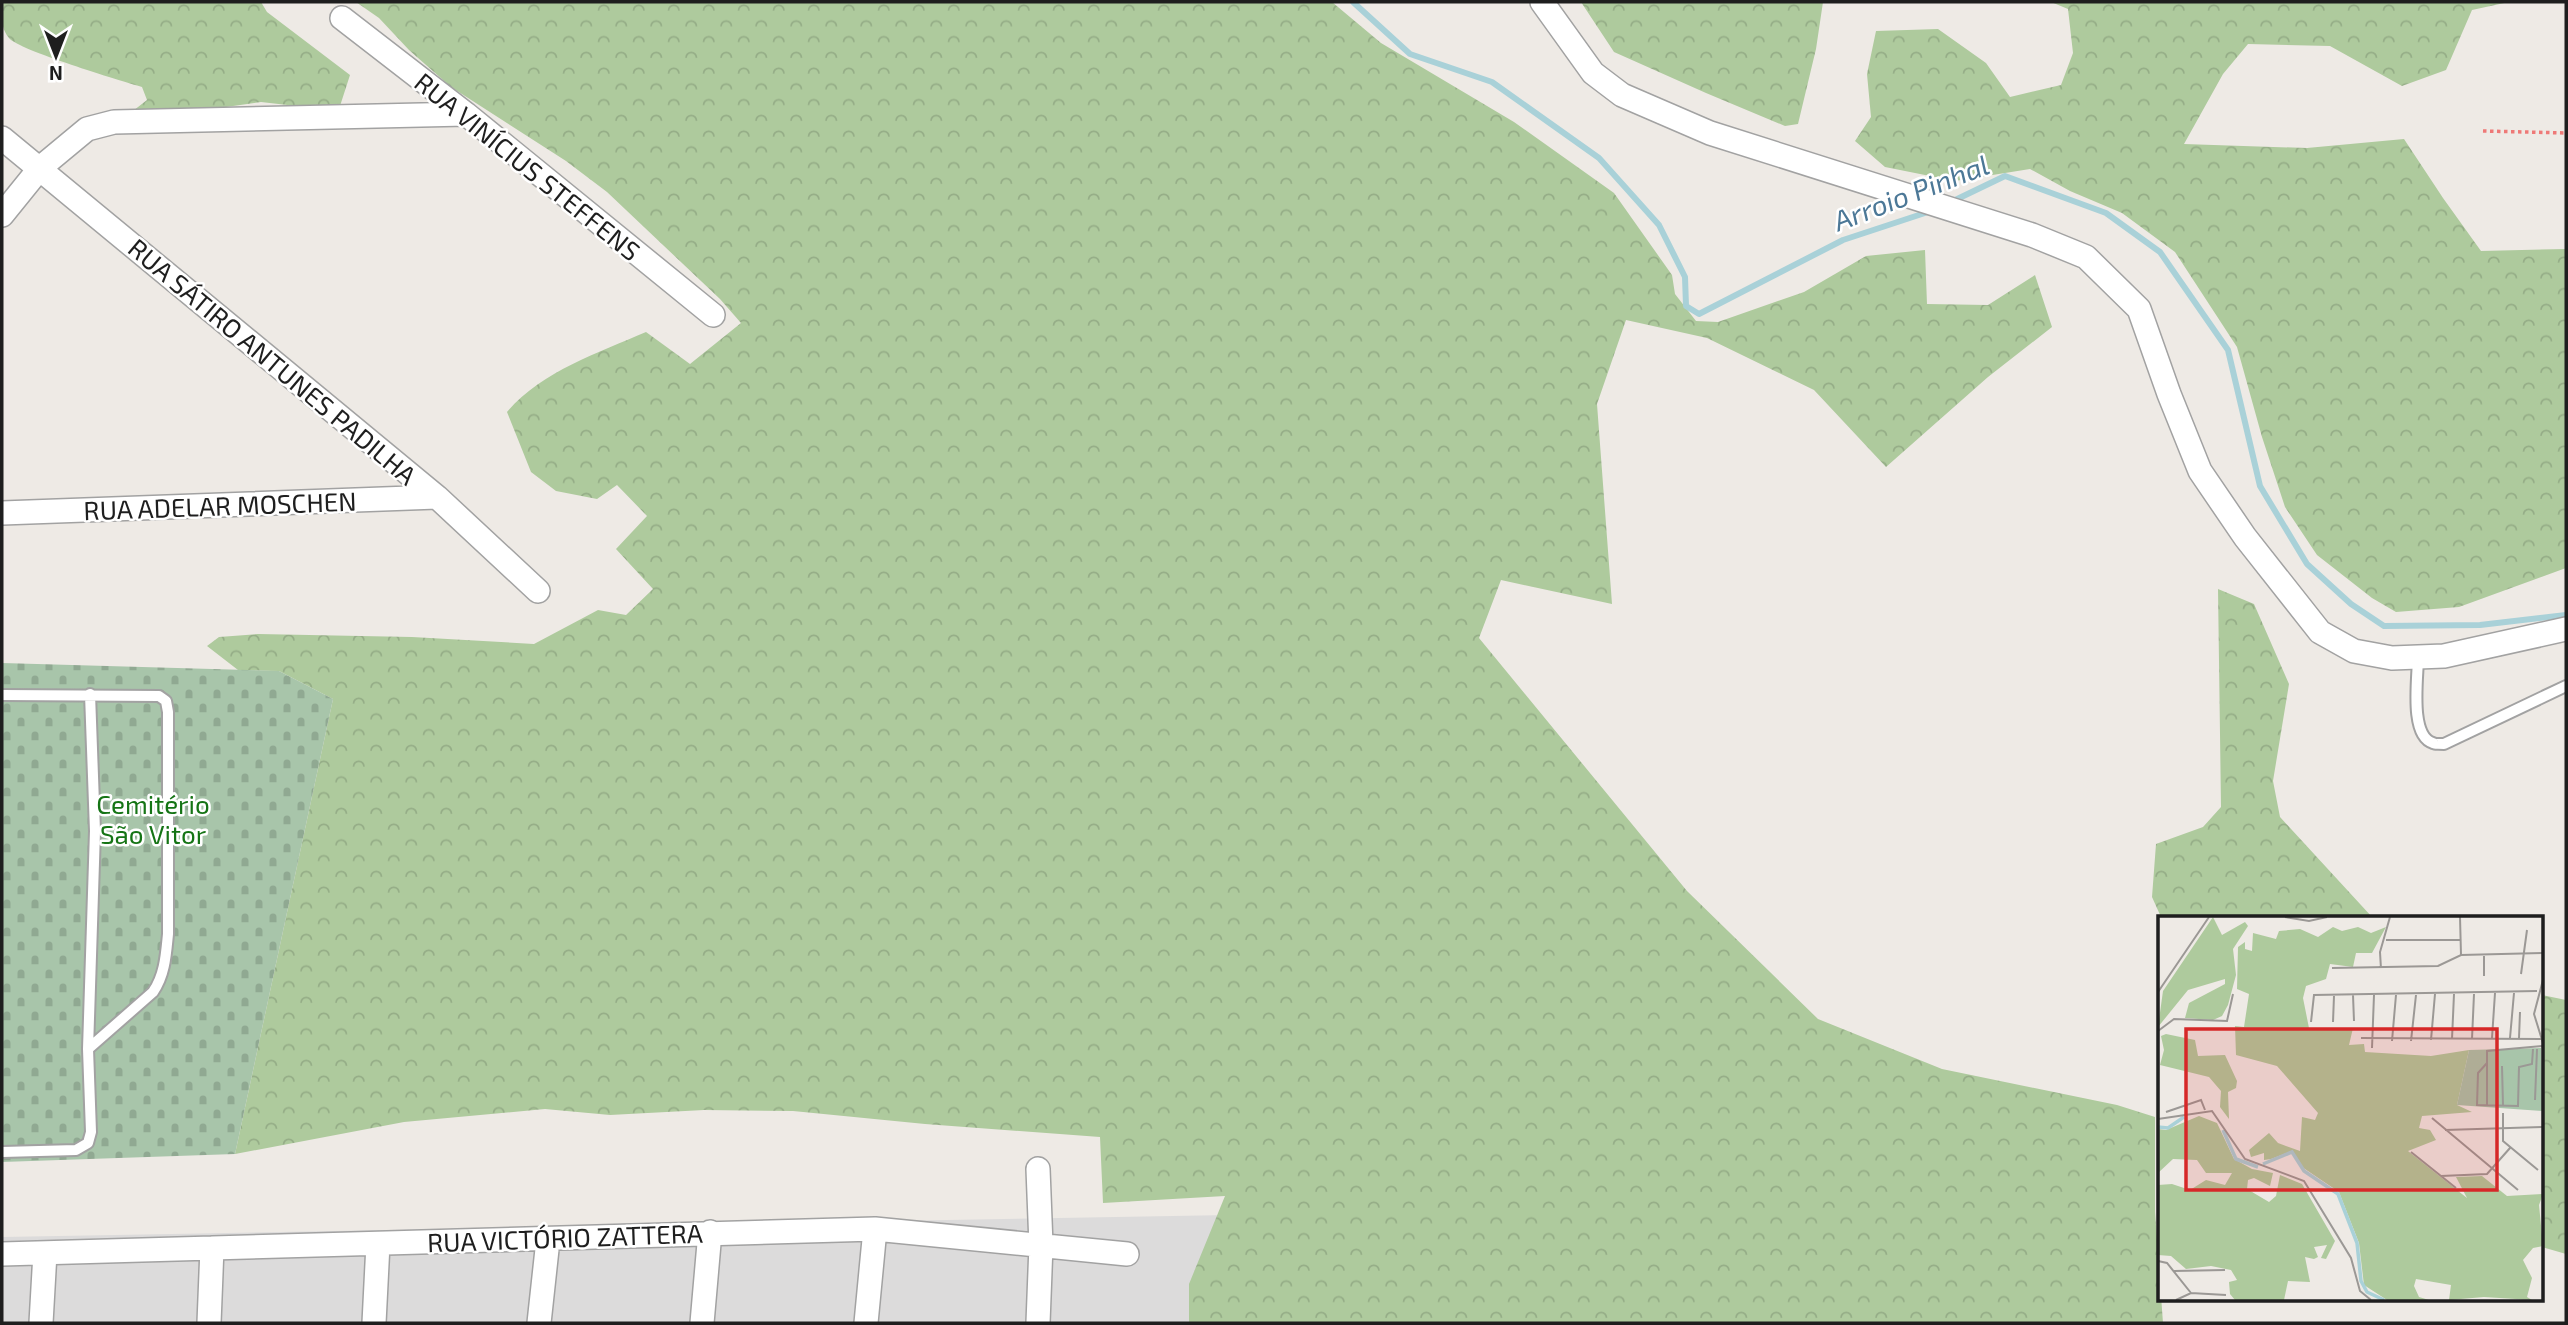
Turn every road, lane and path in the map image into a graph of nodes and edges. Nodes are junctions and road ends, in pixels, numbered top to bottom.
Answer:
1 (1542, 2) edge
2 (342, 18) dead end
3 (466, 114) junction
4 (2483, 131) dead end
5 (2566, 134) edge
6 (2, 138) edge
7 (40, 168) junction
8 (2, 215) edge
9 (713, 315) dead end
10 (438, 497) junction
11 (2, 513) edge
12 (538, 592) dead end
13 (2566, 629) edge
14 (2418, 657) junction
15 (2566, 686) edge
16 (90, 694) junction
17 (2, 695) edge
18 (88, 1049) junction
19 (2, 1152) edge
20 (1038, 1169) dead end
21 (874, 1229) junction
22 (710, 1232) junction
23 (548, 1240) junction
24 (378, 1244) junction
25 (1041, 1245) junction
26 (212, 1248) junction
27 (45, 1253) junction
28 (2, 1254) edge
29 (1127, 1254) dead end
30 (41, 1323) edge
31 (209, 1323) edge
32 (374, 1323) edge
33 (539, 1323) edge
34 (702, 1323) edge
35 (866, 1323) edge
36 (1038, 1323) edge

1 - 14 street
2 - 3 street, RUA VINÍCIUS STEFFENS
3 - 7 street
3 - 9 street, RUA VINÍCIUS STEFFENS
4 - 5 path
6 - 7 street, RUA SÁTIRO ANTUNES PADILHA
7 - 8 street
7 - 10 street, RUA SÁTIRO ANTUNES PADILHA
10 - 11 street, RUA ADELAR MOSCHEN
10 - 12 street, RUA SÁTIRO ANTUNES PADILHA
13 - 14 street
14 - 15 lane
16 - 17 lane
16 - 18 lane
16 - 18 lane
18 - 19 lane
20 - 25 street
21 - 22 street, RUA VICTÓRIO ZATTERA
21 - 25 street, RUA VICTÓRIO ZATTERA
21 - 35 street
22 - 23 street, RUA VICTÓRIO ZATTERA
22 - 34 street
23 - 24 street, RUA VICTÓRIO ZATTERA
23 - 33 street
24 - 26 street, RUA VICTÓRIO ZATTERA
24 - 32 street
25 - 29 street, RUA VICTÓRIO ZATTERA
25 - 36 street
26 - 27 street, RUA VICTÓRIO ZATTERA
26 - 31 street
27 - 28 street, RUA VICTÓRIO ZATTERA
27 - 30 street

